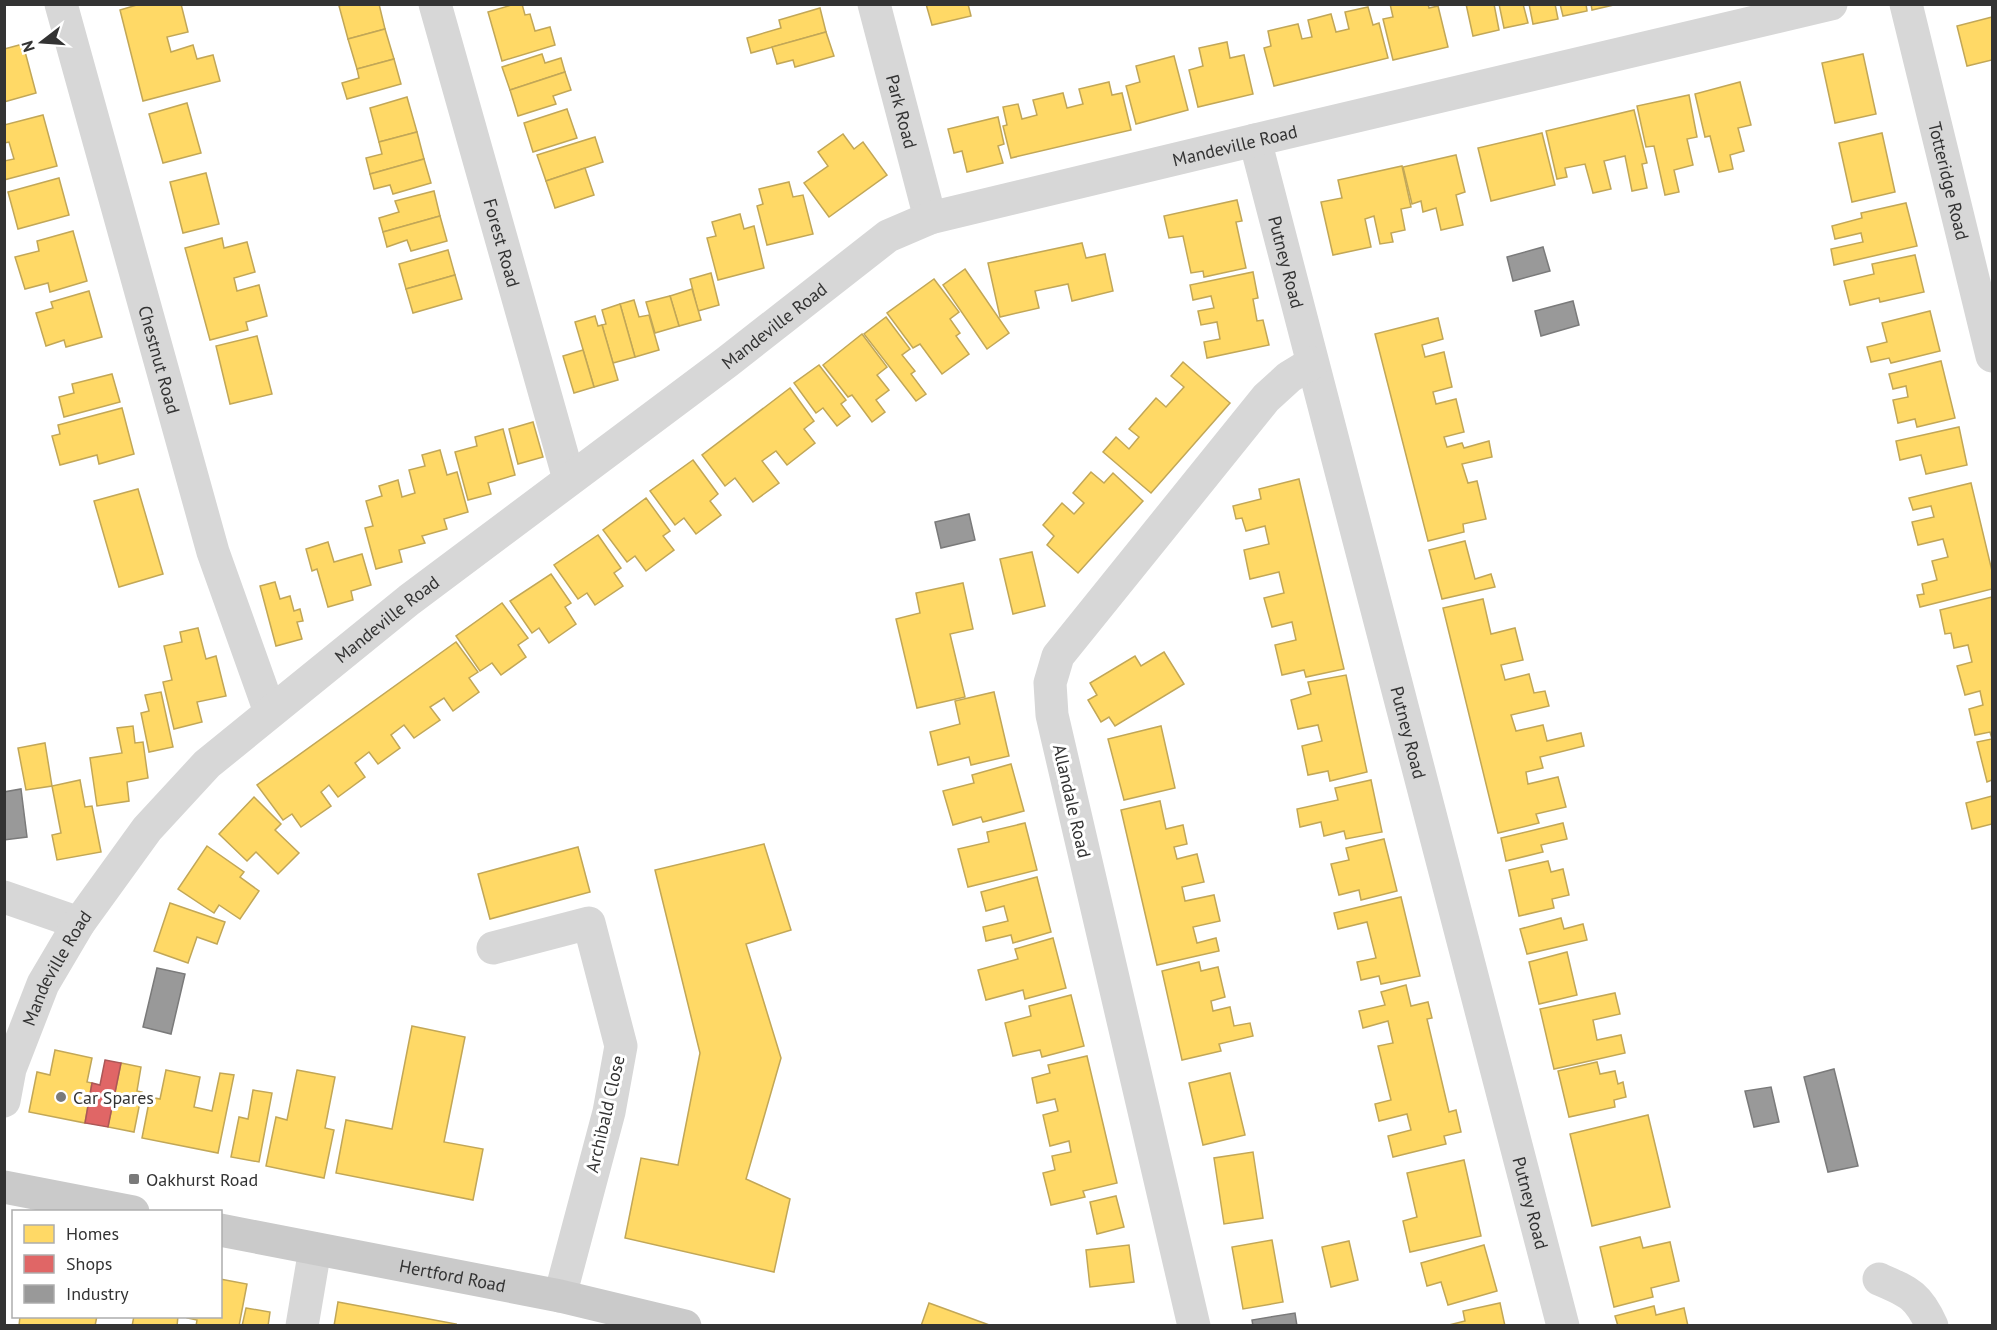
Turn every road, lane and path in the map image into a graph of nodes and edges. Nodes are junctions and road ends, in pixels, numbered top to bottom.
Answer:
1 (61, 4) edge
2 (435, 4) edge
3 (874, 4) edge
4 (1831, 4) edge
5 (1906, 4) edge
6 (1255, 140) junction
7 (930, 218) junction
8 (1992, 356) edge
9 (1312, 363) junction
10 (569, 479) junction
11 (270, 712) junction
12 (4, 897) edge
13 (79, 923) junction
14 (493, 948) dead end
15 (4, 1101) edge
16 (4, 1187) edge
17 (123, 1210) edge
18 (222, 1230) edge
19 (315, 1249) junction
20 (1880, 1279) dead end
21 (560, 1296) junction
22 (634, 1320) edge
23 (302, 1326) edge
24 (685, 1326) edge
25 (1194, 1326) edge
26 (1563, 1326) edge
27 (1932, 1326) edge

1 - 11 street, Chestnut Road
2 - 10 street, Forest Road
3 - 7 street, Park Road
4 - 6 street, Mandeville Road
5 - 8 street, Totteridge Road
6 - 7 street, Mandeville Road
6 - 9 street, Putney Road
7 - 10 street, Mandeville Road
9 - 25 street, Allandale Road
9 - 26 street, Putney Road
10 - 11 street, Mandeville Road
11 - 13 street, Mandeville Road
12 - 13 street
13 - 15 street, Mandeville Road
14 - 21 street, Archibald Close
16 - 17 main road
18 - 19 main road, Hertford Road
19 - 21 main road, Hertford Road
19 - 23 street
20 - 27 street
21 - 22 main road, Hertford Road
22 - 24 main road, Hertford Road

